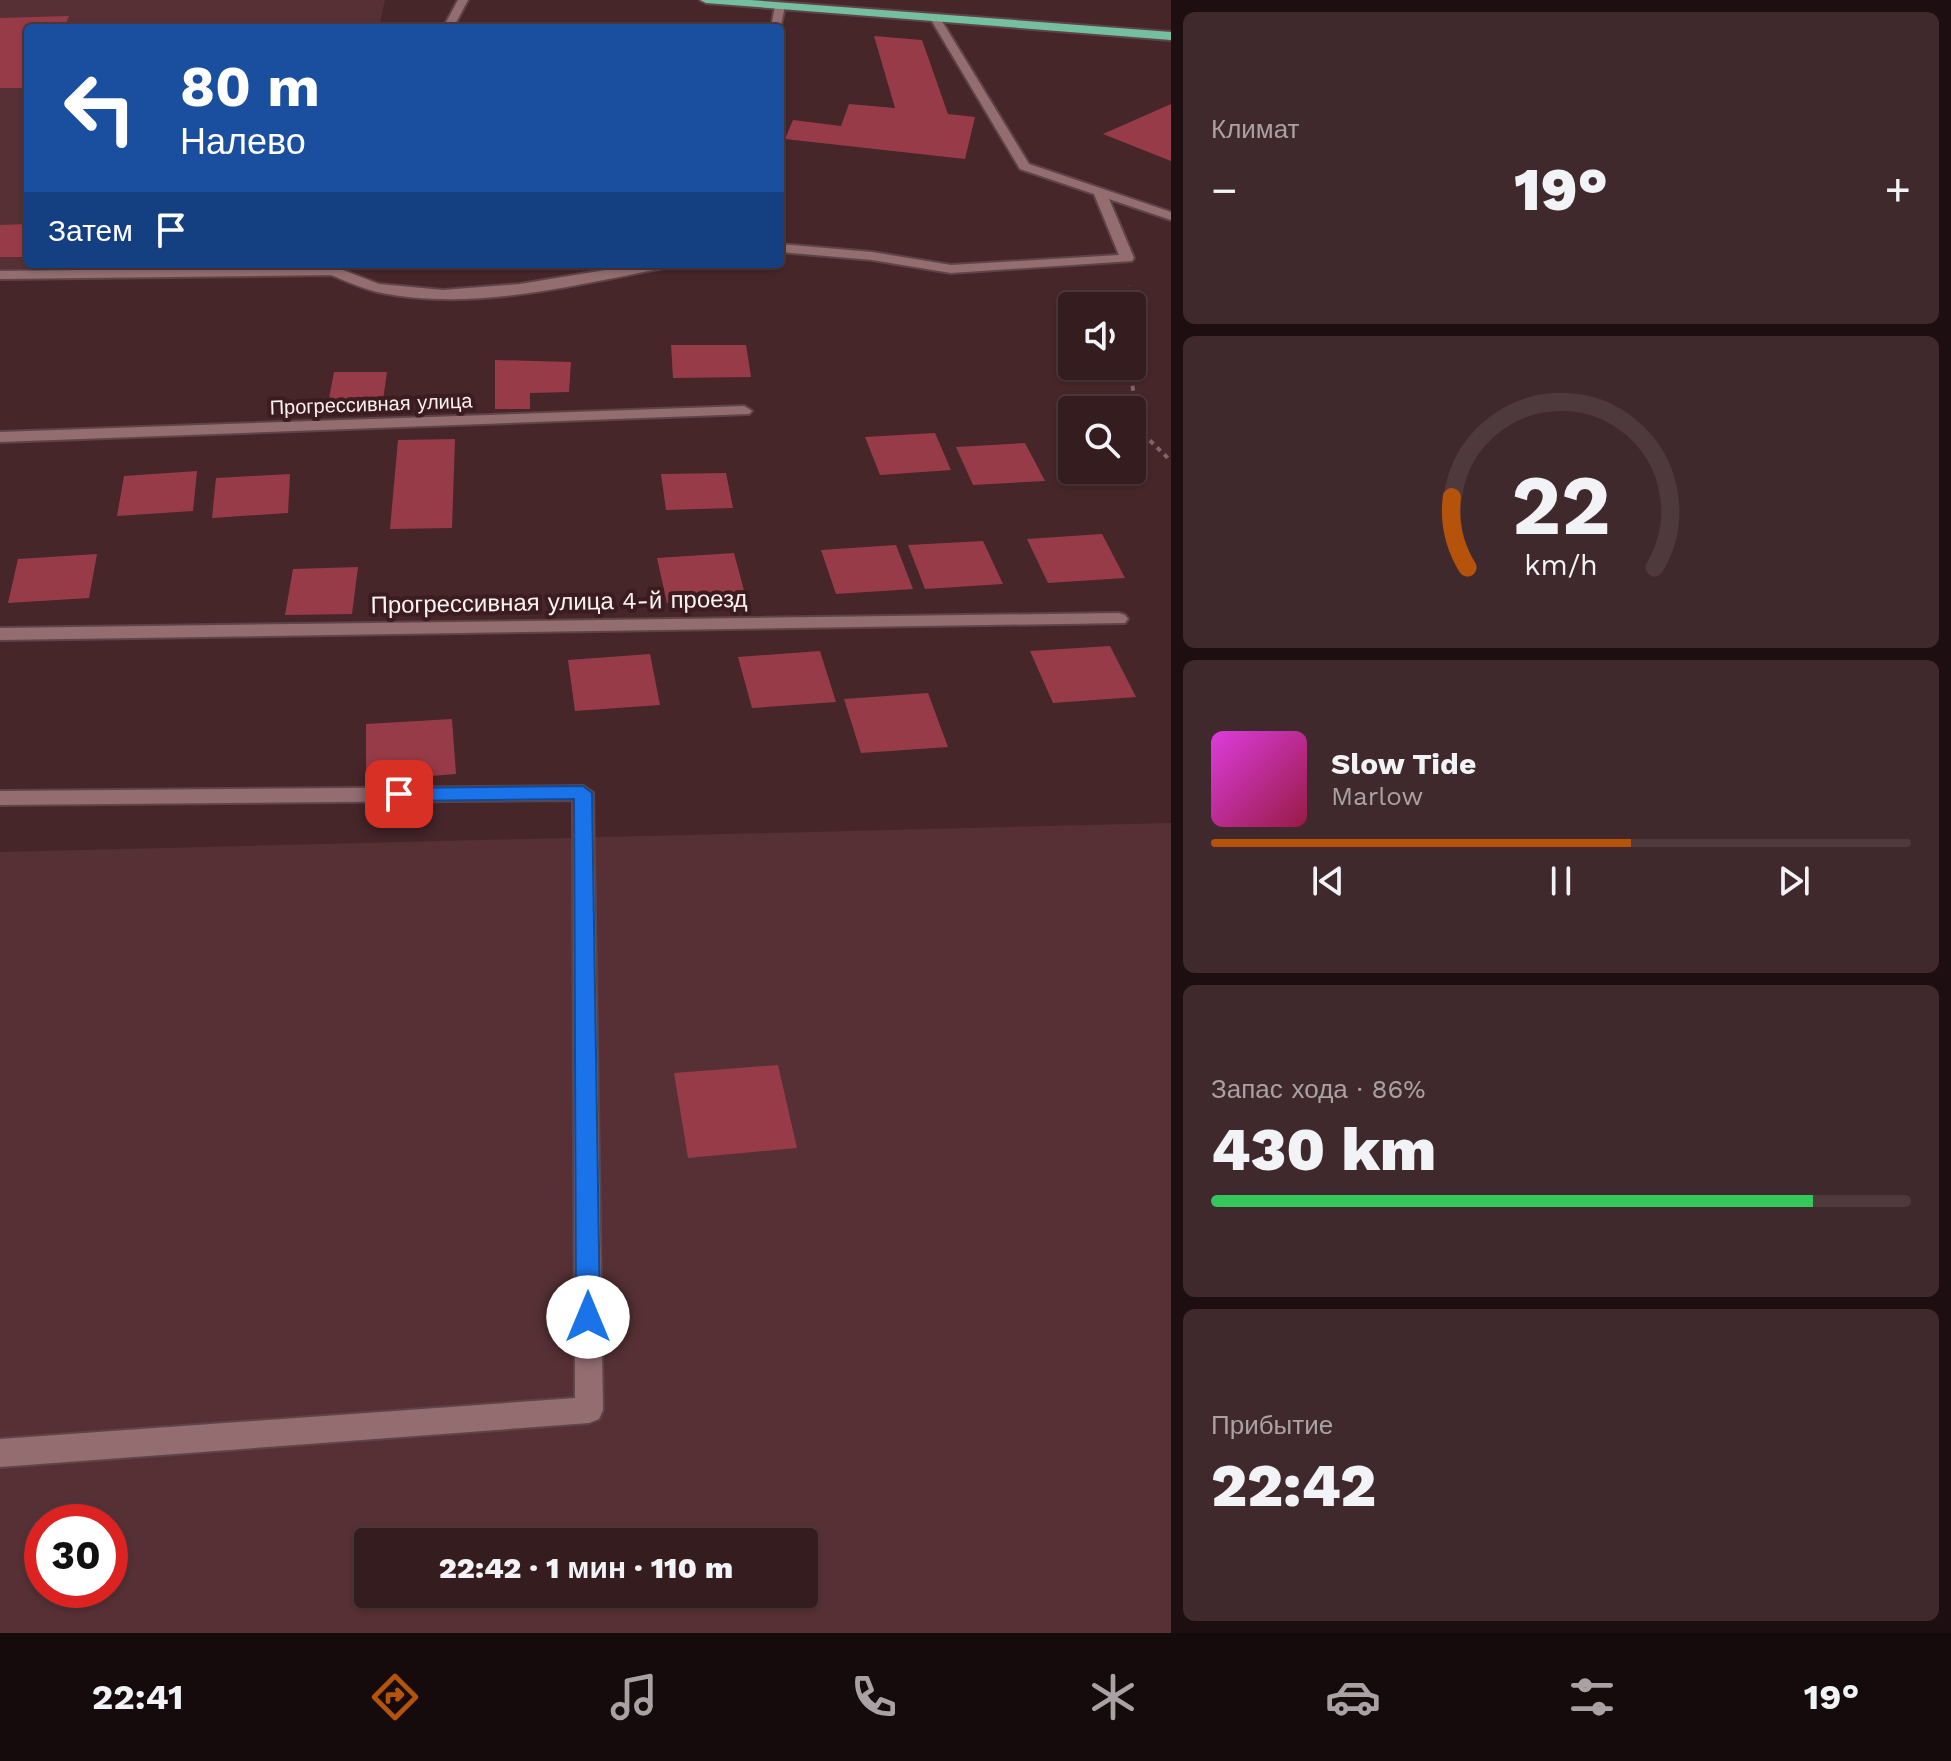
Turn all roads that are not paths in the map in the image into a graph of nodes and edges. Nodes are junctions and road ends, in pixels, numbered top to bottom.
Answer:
1 (463, 0) edge
2 (706, 0) edge
3 (780, 6) junction
4 (935, 18) junction
5 (450, 24) edge
6 (777, 24) edge
7 (1171, 36) edge
8 (1099, 191) junction
9 (1171, 216) edge
10 (784, 248) edge
11 (333, 268) edge
12 (642, 268) edge
13 (0, 275) edge
14 (744, 411) dead end
15 (0, 437) edge
16 (1119, 619) dead end
17 (0, 634) edge
18 (0, 798) edge
19 (0, 1453) edge

1 - 5 street
2 - 3 highway
3 - 4 highway
3 - 6 street
4 - 7 highway
4 - 8 street
8 - 9 street
8 - 10 street
11 - 12 street
11 - 13 street
14 - 15 street, Прогрессивная улица
16 - 17 street, Прогрессивная улица 4-й проезд
18 - 19 street

